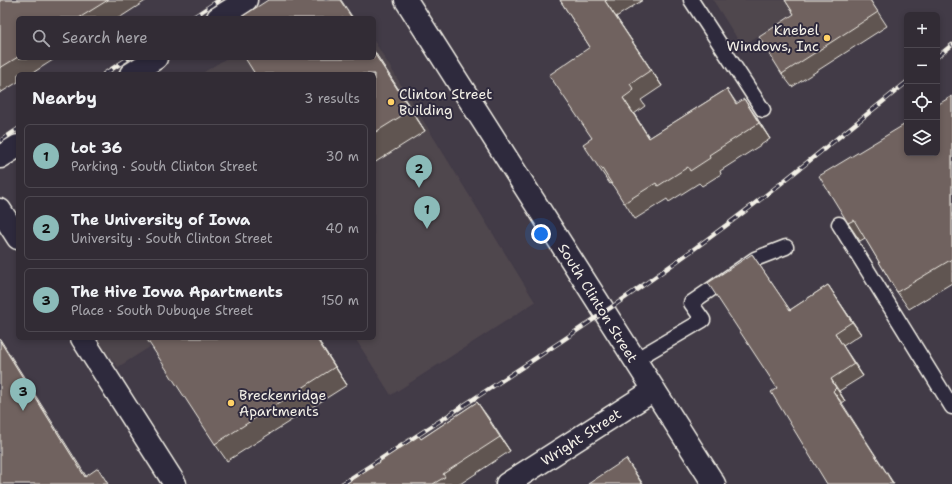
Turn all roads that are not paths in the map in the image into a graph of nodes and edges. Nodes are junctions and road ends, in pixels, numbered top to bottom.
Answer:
1 (246, 0) edge
2 (406, 0) edge
3 (691, 0) edge
4 (221, 16) edge
5 (153, 60) edge
6 (134, 72) edge
7 (763, 110) dead end
8 (16, 147) edge
9 (0, 157) edge
10 (0, 210) edge
11 (839, 224) edge
12 (16, 235) edge
13 (786, 247) dead end
14 (83, 340) edge
15 (635, 360) junction
16 (654, 390) junction
17 (952, 406) edge
18 (175, 484) edge
19 (507, 484) edge
20 (714, 484) edge

1 - 4 street
2 - 15 street, South Clinton Street
3 - 7 lane
5 - 6 street
8 - 9 street
10 - 12 street
11 - 17 lane
13 - 15 lane
14 - 18 street
15 - 16 street, South Clinton Street
16 - 19 street, Wright Street
16 - 20 street, South Clinton Street

